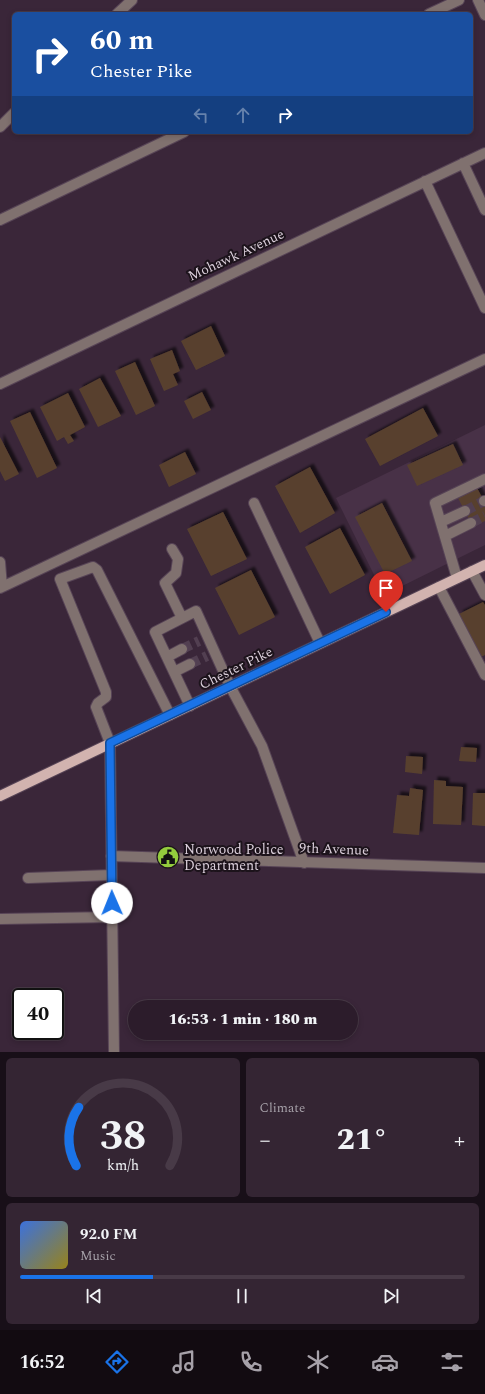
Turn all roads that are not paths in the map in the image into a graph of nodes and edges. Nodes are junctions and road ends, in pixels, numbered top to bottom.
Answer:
1 (132, 0) edge
2 (459, 0) edge
3 (478, 0) edge
4 (119, 12) edge
5 (433, 12) edge
6 (485, 15) edge
7 (12, 115) edge
8 (0, 127) edge
9 (180, 134) edge
10 (485, 152) edge
11 (463, 163) junction
12 (425, 181) junction
13 (485, 210) edge
14 (0, 220) edge
15 (485, 308) edge
16 (485, 359) edge
17 (0, 384) edge
18 (485, 479) edge
19 (254, 502) dead end
20 (465, 511) tunnel mouth
21 (440, 522) junction
22 (471, 524) tunnel mouth
23 (445, 536) junction
24 (172, 548) dead end
25 (0, 562) edge
26 (53, 563) junction
27 (485, 565) edge
28 (472, 571) junction
29 (457, 578) junction
30 (60, 579) junction
31 (439, 587) junction
32 (1, 588) edge
33 (485, 595) edge
34 (182, 618) junction
35 (320, 643) junction
36 (182, 649) tunnel mouth
37 (167, 657) junction
38 (190, 664) tunnel mouth
39 (174, 672) junction
40 (485, 675) edge
41 (230, 686) junction
42 (190, 706) junction
43 (170, 715) junction
44 (110, 743) junction
45 (0, 796) edge
46 (111, 856) junction
47 (304, 863) junction
48 (485, 868) edge
49 (111, 875) junction
50 (28, 878) dead end
51 (112, 917) junction
52 (0, 919) edge
53 (114, 1052) edge

1 - 4 street
2 - 5 street
3 - 6 street
7 - 8 street
9 - 14 street
10 - 11 street, Mohawk Avenue
11 - 12 street, Mohawk Avenue
11 - 13 street
12 - 15 street
12 - 17 street, Mohawk Avenue
16 - 26 street
18 - 21 street
19 - 35 street
20 - 21 street
21 - 23 street
22 - 23 street
23 - 29 street
24 - 34 street
25 - 32 street
26 - 30 street
26 - 32 street
27 - 28 main road, Chester Pike
28 - 29 main road, Chester Pike
28 - 33 street
29 - 31 main road, Chester Pike
30 - 43 street
30 - 44 street
31 - 35 main road, Chester Pike
31 - 40 street
34 - 37 street
34 - 41 street
35 - 41 main road, Chester Pike
36 - 37 street
37 - 39 street
38 - 39 street
39 - 42 street
41 - 42 main road, Chester Pike
41 - 47 street
42 - 43 main road, Chester Pike
43 - 44 main road, Chester Pike
44 - 45 main road, Chester Pike
44 - 46 street
46 - 47 street, 9th Avenue
46 - 49 street
47 - 48 street, 9th Avenue
49 - 50 street
49 - 51 street
51 - 52 street
51 - 53 street

